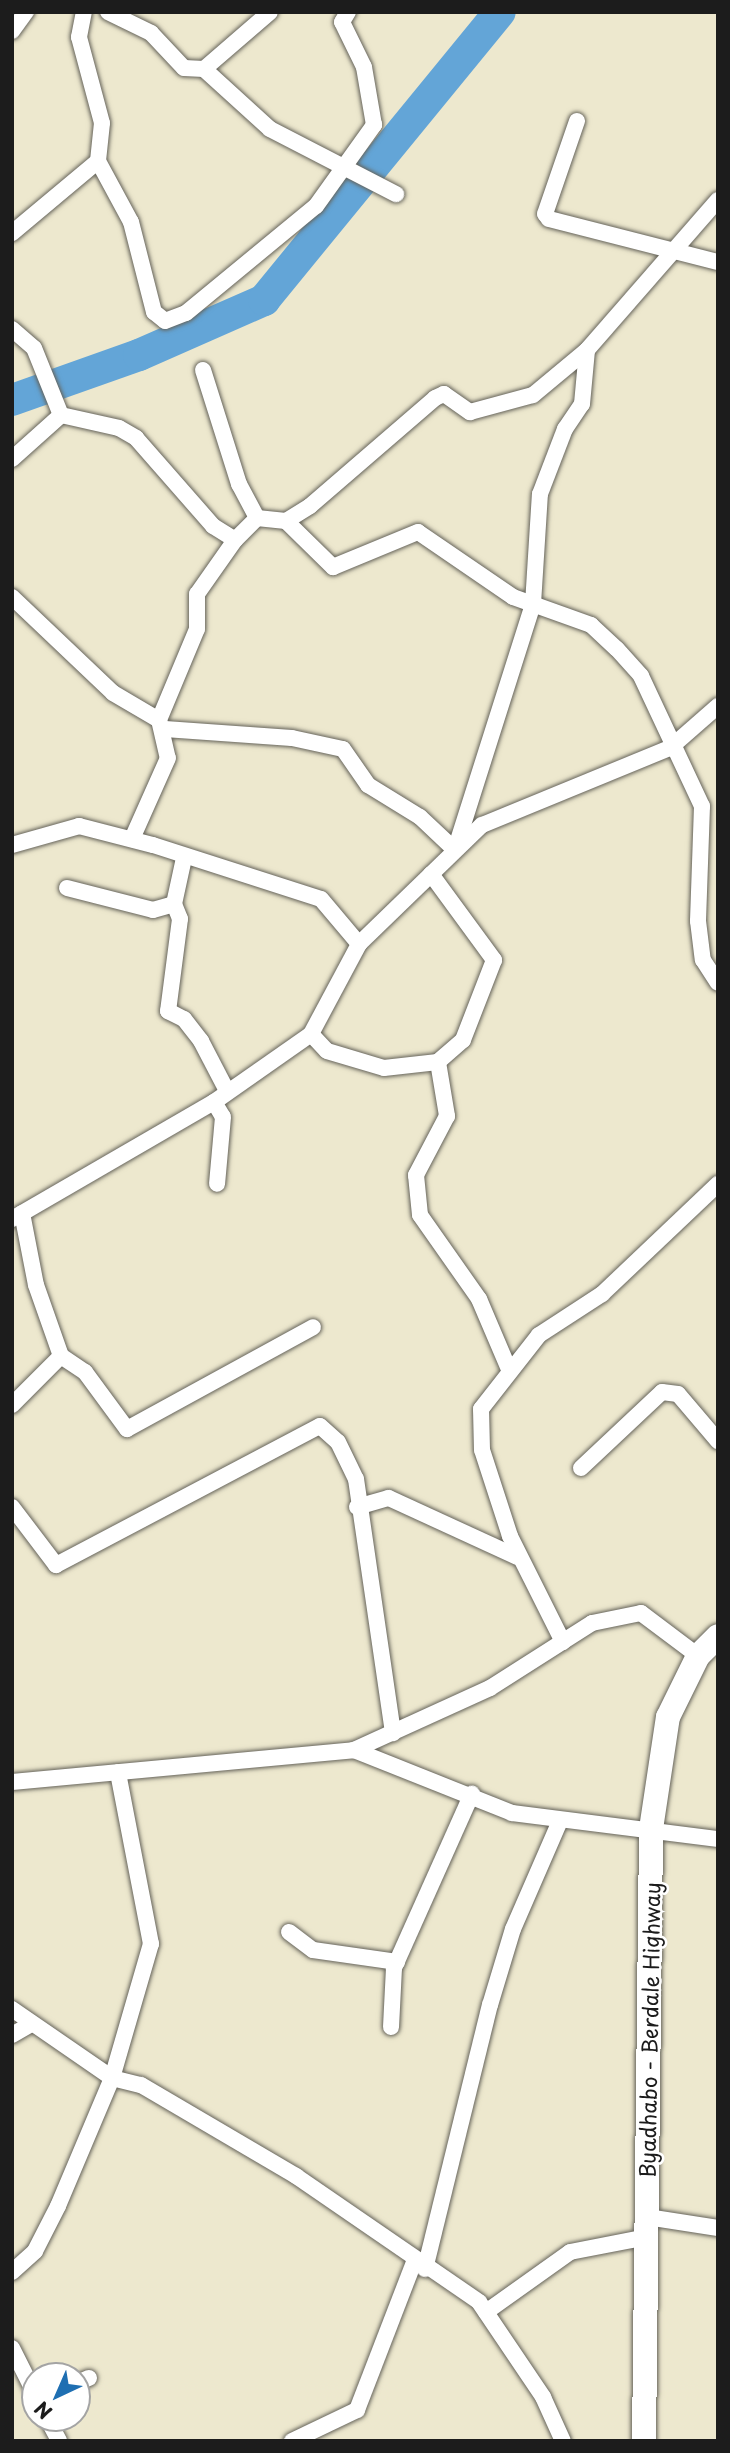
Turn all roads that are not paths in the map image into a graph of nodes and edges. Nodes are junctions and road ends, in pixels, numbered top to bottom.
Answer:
1 (26, 12) edge
2 (84, 12) edge
3 (108, 12) edge
4 (270, 12) edge
5 (348, 12) edge
6 (12, 31) edge
7 (204, 69) junction
8 (577, 121) dead end
9 (98, 160) junction
10 (342, 167) junction
11 (396, 194) dead end
12 (718, 200) edge
13 (12, 233) edge
14 (670, 252) junction
15 (718, 262) edge
16 (12, 329) edge
17 (587, 350) junction
18 (203, 370) dead end
19 (61, 415) junction
20 (12, 459) edge
21 (257, 518) junction
22 (286, 521) junction
23 (234, 540) junction
24 (12, 597) edge
25 (533, 604) junction
26 (718, 706) edge
27 (162, 724) junction
28 (670, 748) junction
29 (132, 839) junction
30 (12, 845) edge
31 (455, 850) junction
32 (184, 858) junction
33 (431, 874) junction
34 (67, 888) dead end
35 (174, 904) junction
36 (359, 944) junction
37 (718, 983) edge
38 (311, 1034) junction
39 (438, 1062) junction
40 (226, 1088) junction
41 (214, 1102) junction
42 (217, 1184) dead end
43 (718, 1184) edge
44 (17, 1216) edge
45 (313, 1327) dead end
46 (61, 1356) junction
47 (508, 1367) junction
48 (12, 1405) edge
49 (718, 1440) edge
50 (581, 1468) dead end
51 (12, 1507) edge
52 (357, 1507) junction
53 (517, 1557) junction
54 (718, 1636) edge
55 (563, 1642) junction
56 (698, 1656) junction
57 (393, 1733) junction
58 (354, 1750) junction
59 (118, 1772) junction
60 (12, 1782) edge
61 (472, 1794) junction
62 (559, 1823) junction
63 (651, 1829) junction
64 (718, 1839) edge
65 (289, 1932) dead end
66 (397, 1962) junction
67 (12, 2009) edge
68 (31, 2024) junction
69 (391, 2027) dead end
70 (12, 2035) edge
71 (112, 2078) junction
72 (647, 2227) junction
73 (718, 2228) edge
74 (419, 2265) junction
75 (12, 2272) edge
76 (486, 2312) junction
77 (12, 2348) edge
78 (21, 2366) edge
79 (292, 2441) edge
80 (562, 2441) edge
81 (644, 2441) edge

1 - 6 street
2 - 9 street
3 - 7 street
4 - 7 street
5 - 10 street
7 - 10 street
8 - 14 street
9 - 10 street
9 - 13 street
10 - 11 street
12 - 14 street
14 - 15 street
14 - 17 street
16 - 19 street
17 - 22 street
17 - 25 street
18 - 21 street
19 - 20 street
19 - 23 street
21 - 22 street
21 - 23 street
22 - 25 street
23 - 27 street
24 - 27 street
25 - 28 street
25 - 31 street
26 - 28 street
27 - 29 street
27 - 31 street
28 - 31 street
28 - 37 street
29 - 30 street
29 - 32 street
31 - 33 street
32 - 35 street
32 - 36 street
33 - 36 street
33 - 39 street
34 - 35 street
35 - 40 street
36 - 38 street
38 - 39 street
38 - 40 street
39 - 47 street
40 - 41 street
41 - 42 street
41 - 44 street
43 - 47 street
44 - 46 street
45 - 46 street
46 - 48 street
47 - 53 street
49 - 50 street
51 - 52 street
52 - 53 street
52 - 57 street
53 - 55 street
54 - 56 main road, Byadhabo - Berdale Highway
55 - 56 street
55 - 57 street
56 - 63 main road, Byadhabo - Berdale Highway
57 - 58 street
58 - 59 street
58 - 61 street
59 - 60 street
59 - 71 street
61 - 62 street
61 - 66 street
62 - 63 street
62 - 74 street
63 - 64 street
63 - 72 main road, Byadhabo - Berdale Highway
65 - 66 street
66 - 69 street
67 - 68 street
68 - 70 street
68 - 71 street
71 - 74 street
71 - 75 street
72 - 73 street
72 - 76 street
72 - 81 main road, Byadhabo - Berdale Highway
74 - 76 street
74 - 79 street
76 - 80 street
77 - 78 street

